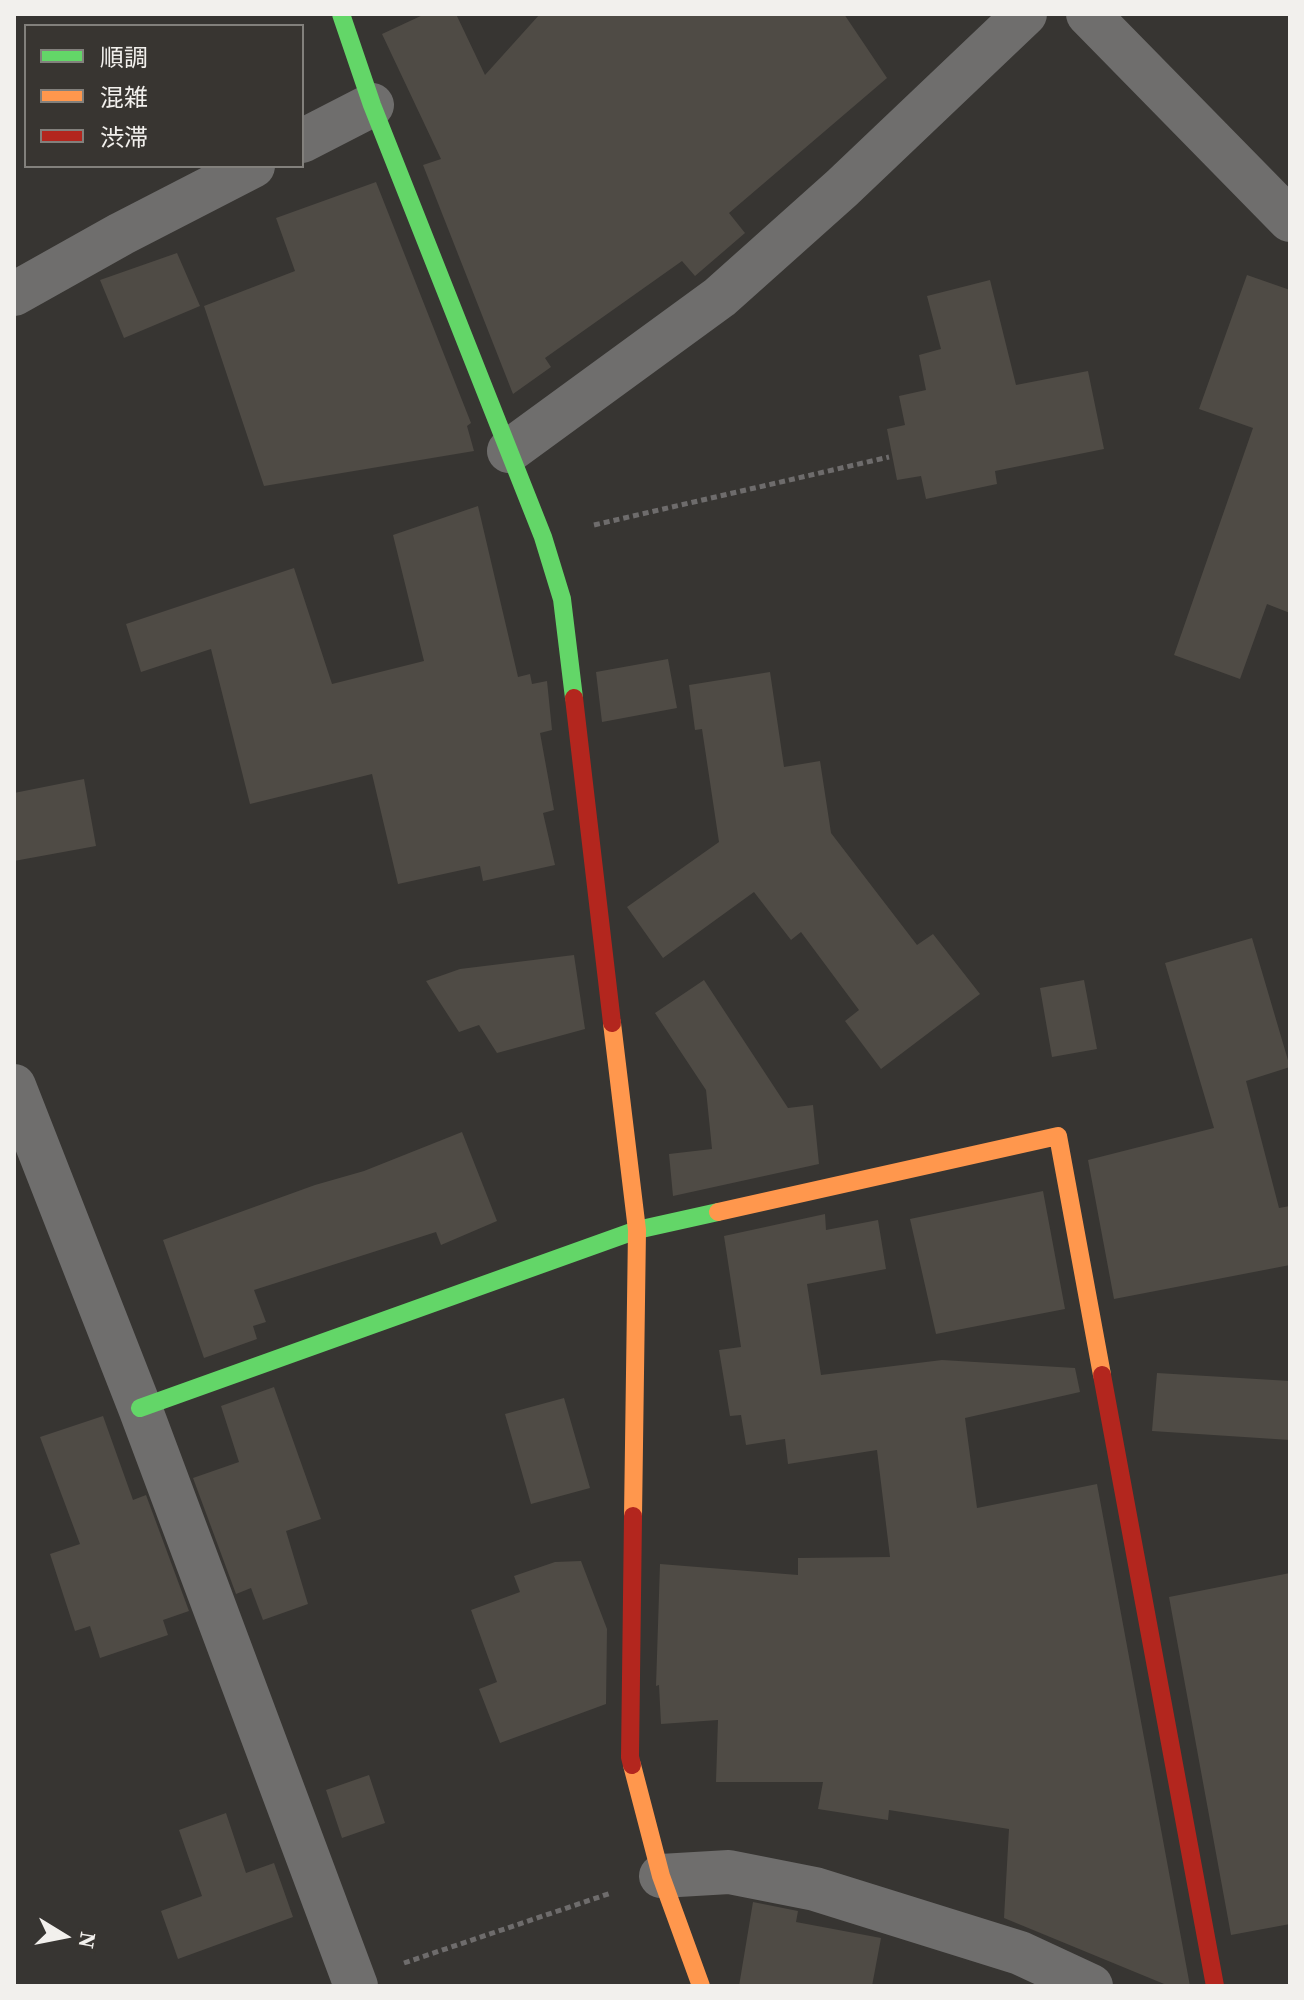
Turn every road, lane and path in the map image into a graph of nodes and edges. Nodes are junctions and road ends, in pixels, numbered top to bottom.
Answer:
1 (341, 14) edge
2 (1025, 14) edge
3 (1088, 14) edge
4 (372, 105) junction
5 (304, 140) edge
6 (249, 168) edge
7 (1290, 220) edge
8 (14, 294) edge
9 (509, 451) junction
10 (889, 457) dead end
11 (543, 537) junction
12 (14, 1086) edge
13 (637, 1230) junction
14 (140, 1408) junction
15 (661, 1876) junction
16 (354, 1983) edge
17 (701, 1986) edge
18 (1091, 1986) edge
19 (1215, 1986) edge

1 - 4 street
2 - 9 street
3 - 7 street
4 - 5 street
4 - 9 street
6 - 8 street
9 - 11 street
10 - 11 path
11 - 13 street
12 - 14 street
13 - 14 street
13 - 15 street
13 - 19 street
14 - 16 street
15 - 16 path
15 - 17 street
15 - 18 street

